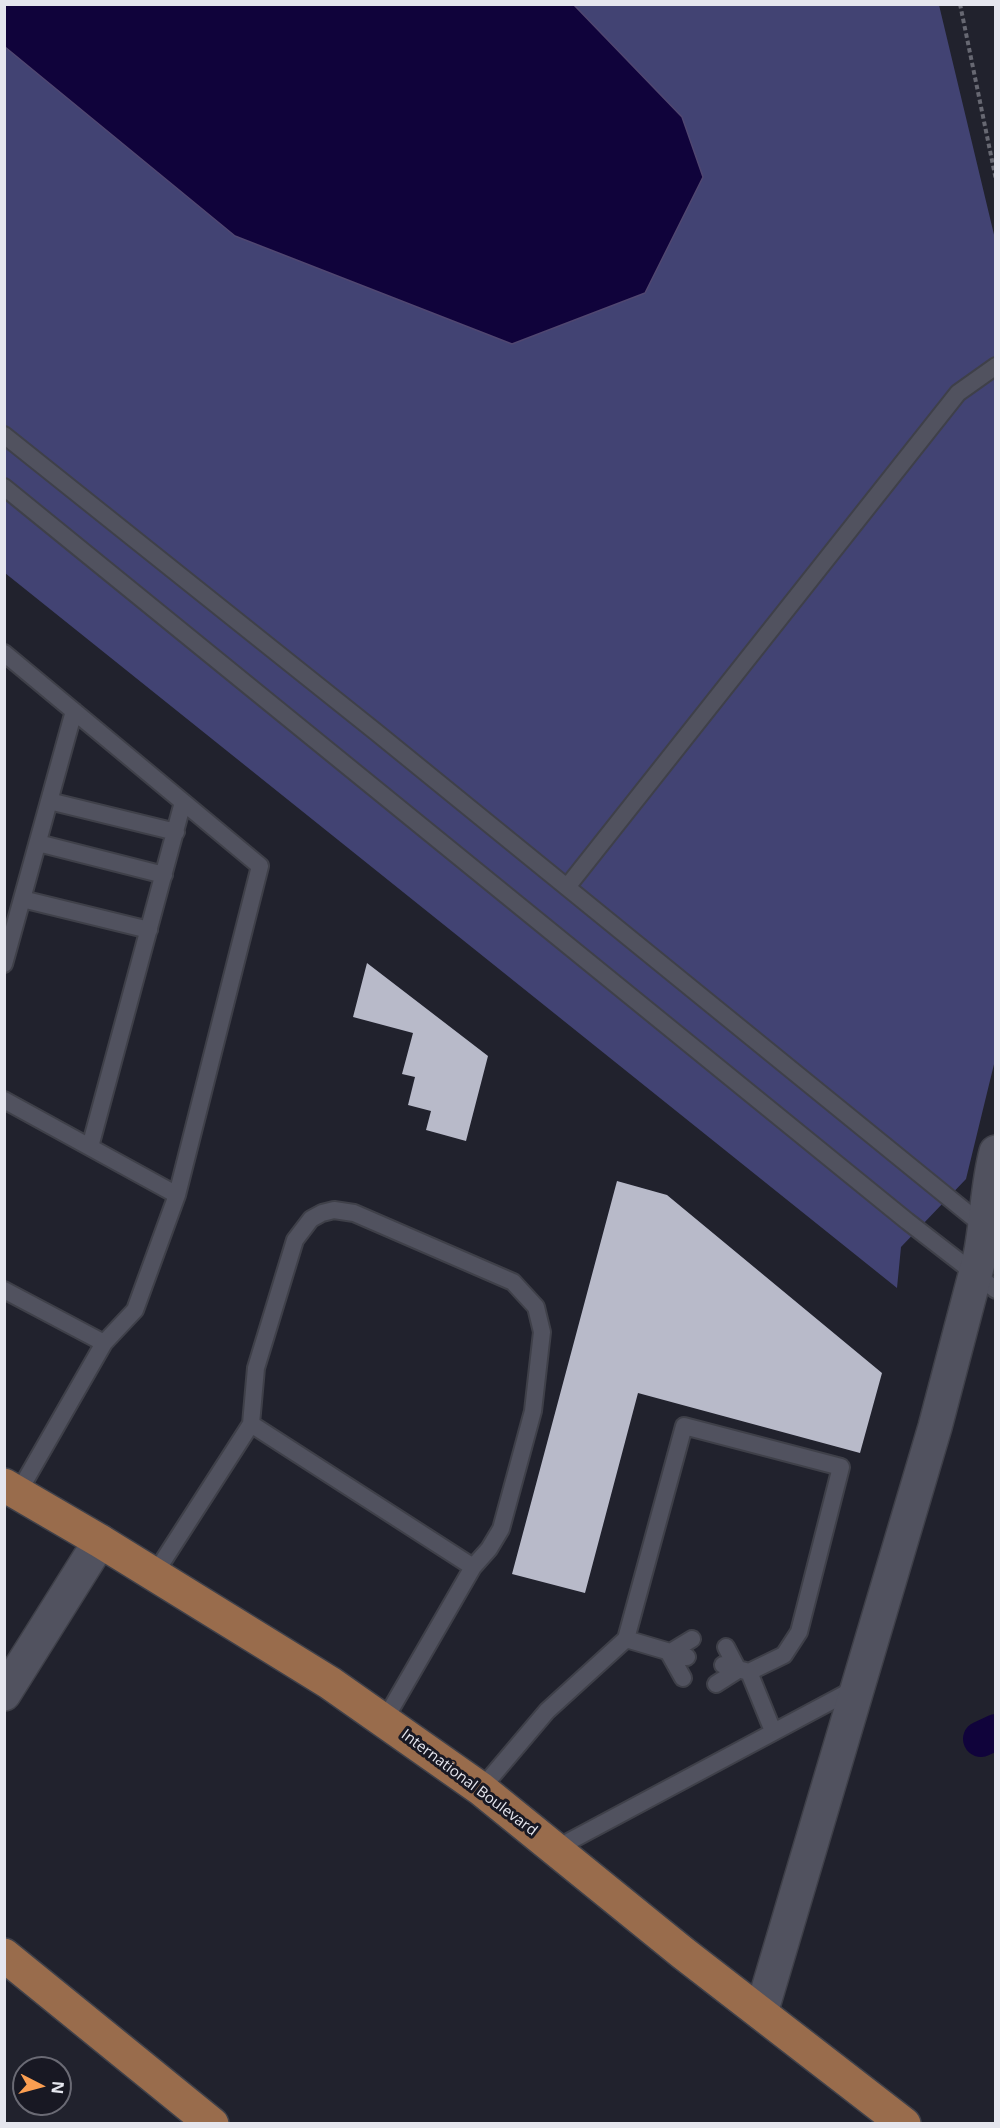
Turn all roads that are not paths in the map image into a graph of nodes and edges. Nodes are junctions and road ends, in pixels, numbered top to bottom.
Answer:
1 (996, 366) edge
2 (4, 435) edge
3 (4, 487) edge
4 (4, 653) edge
5 (74, 711) junction
6 (49, 801) junction
7 (183, 802) junction
8 (176, 832) junction
9 (38, 843) junction
10 (164, 875) junction
11 (567, 887) junction
12 (22, 899) junction
13 (149, 930) junction
14 (4, 964) edge
15 (4, 1100) edge
16 (90, 1147) junction
17 (996, 1152) edge
18 (177, 1195) junction
19 (991, 1232) edge
20 (985, 1282) edge
21 (4, 1290) edge
22 (104, 1343) junction
23 (251, 1424) junction
24 (11, 1489) edge
25 (100, 1541) junction
26 (473, 1567) junction
27 (154, 1575) junction
28 (626, 1639) junction
29 (692, 1640) dead end
30 (726, 1647) dead end
31 (669, 1653) junction
32 (687, 1657) dead end
33 (737, 1669) junction
34 (683, 1678) dead end
35 (716, 1684) dead end
36 (857, 1687) junction
37 (4, 1694) edge
38 (384, 1721) junction
39 (774, 1731) junction
40 (481, 1789) junction
41 (555, 1849) junction
42 (4, 1955) edge
43 (761, 2013) junction
44 (212, 2124) edge
45 (904, 2124) edge

1 - 11 lane
2 - 11 lane
3 - 20 lane
4 - 5 lane
5 - 6 lane
5 - 7 lane
6 - 8 lane
6 - 9 lane
7 - 8 lane
7 - 18 lane
8 - 10 lane
9 - 10 lane
9 - 12 lane
10 - 13 lane
11 - 19 lane
12 - 13 lane
12 - 14 lane
13 - 16 lane
15 - 16 lane
16 - 18 lane
17 - 19 street
18 - 22 lane
19 - 20 street
20 - 36 street
21 - 22 lane
22 - 24 lane
23 - 26 lane
23 - 26 lane
23 - 27 lane
24 - 25 main road, International Boulevard
25 - 27 main road, International Boulevard
25 - 37 street
26 - 38 lane
27 - 38 main road, International Boulevard
28 - 31 lane
28 - 33 lane
28 - 40 lane
29 - 31 lane
30 - 33 lane
31 - 32 lane
31 - 34 lane
33 - 35 lane
33 - 39 lane
36 - 39 lane
36 - 43 street
38 - 40 main road, International Boulevard
39 - 41 lane
40 - 41 main road, International Boulevard
41 - 43 main road, International Boulevard
42 - 44 main road
43 - 45 main road, International Boulevard

